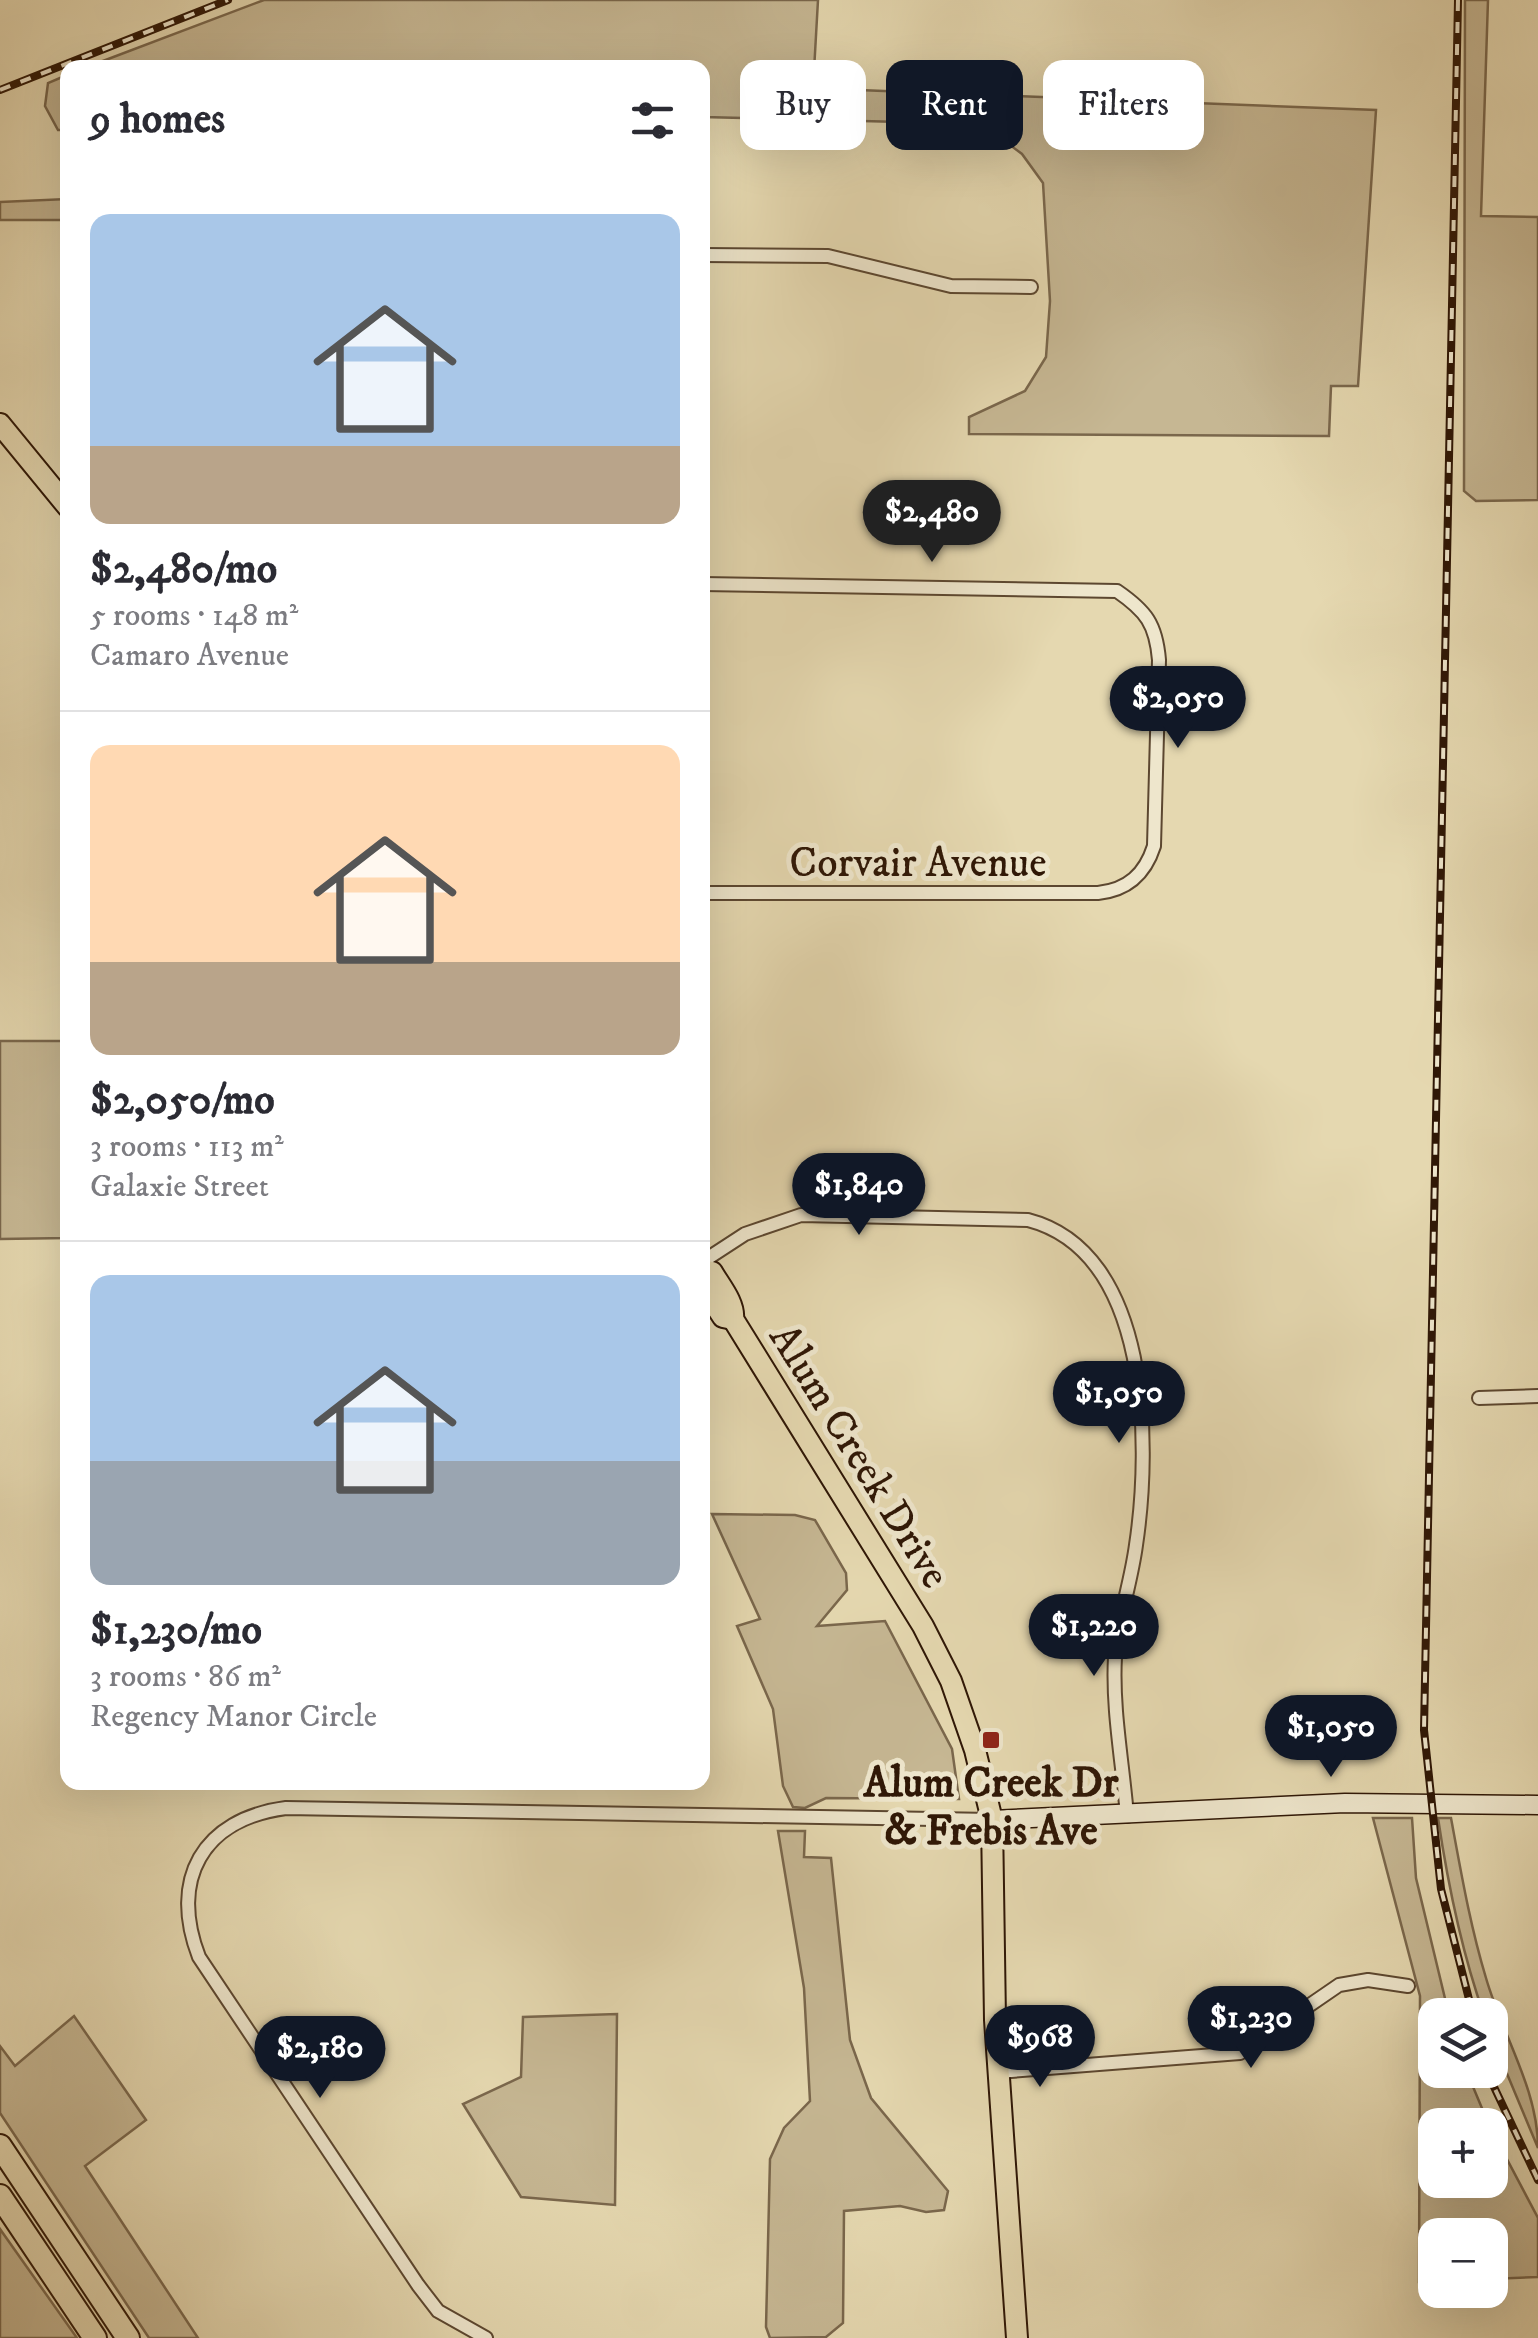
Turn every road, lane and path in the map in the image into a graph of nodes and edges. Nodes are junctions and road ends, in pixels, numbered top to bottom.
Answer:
1 (710, 255) edge
2 (1031, 287) dead end
3 (0, 424) edge
4 (60, 497) edge
5 (710, 584) edge
6 (710, 893) edge
7 (710, 1257) edge
8 (710, 1272) edge
9 (710, 1298) edge
10 (732, 1319) junction
11 (1538, 1396) edge
12 (1479, 1398) dead end
13 (1538, 1804) edge
14 (1126, 1816) junction
15 (992, 1820) junction
16 (1408, 1986) dead end
17 (998, 2072) junction
18 (0, 2146) edge
19 (0, 2196) edge
20 (95, 2338) edge
21 (128, 2338) edge
22 (486, 2338) edge
23 (1018, 2338) edge

1 - 2 street
3 - 4 main road
5 - 6 street, Corvair Avenue
7 - 14 street
8 - 10 main road, Alum Creek Drive
9 - 10 main road, Alum Creek Drive
10 - 15 main road, Alum Creek Drive
11 - 12 street
13 - 14 main road
14 - 15 main road
15 - 17 main road, Alum Creek Drive
15 - 22 street
16 - 17 street
17 - 23 main road, Alum Creek Drive
18 - 21 highway
19 - 20 highway

